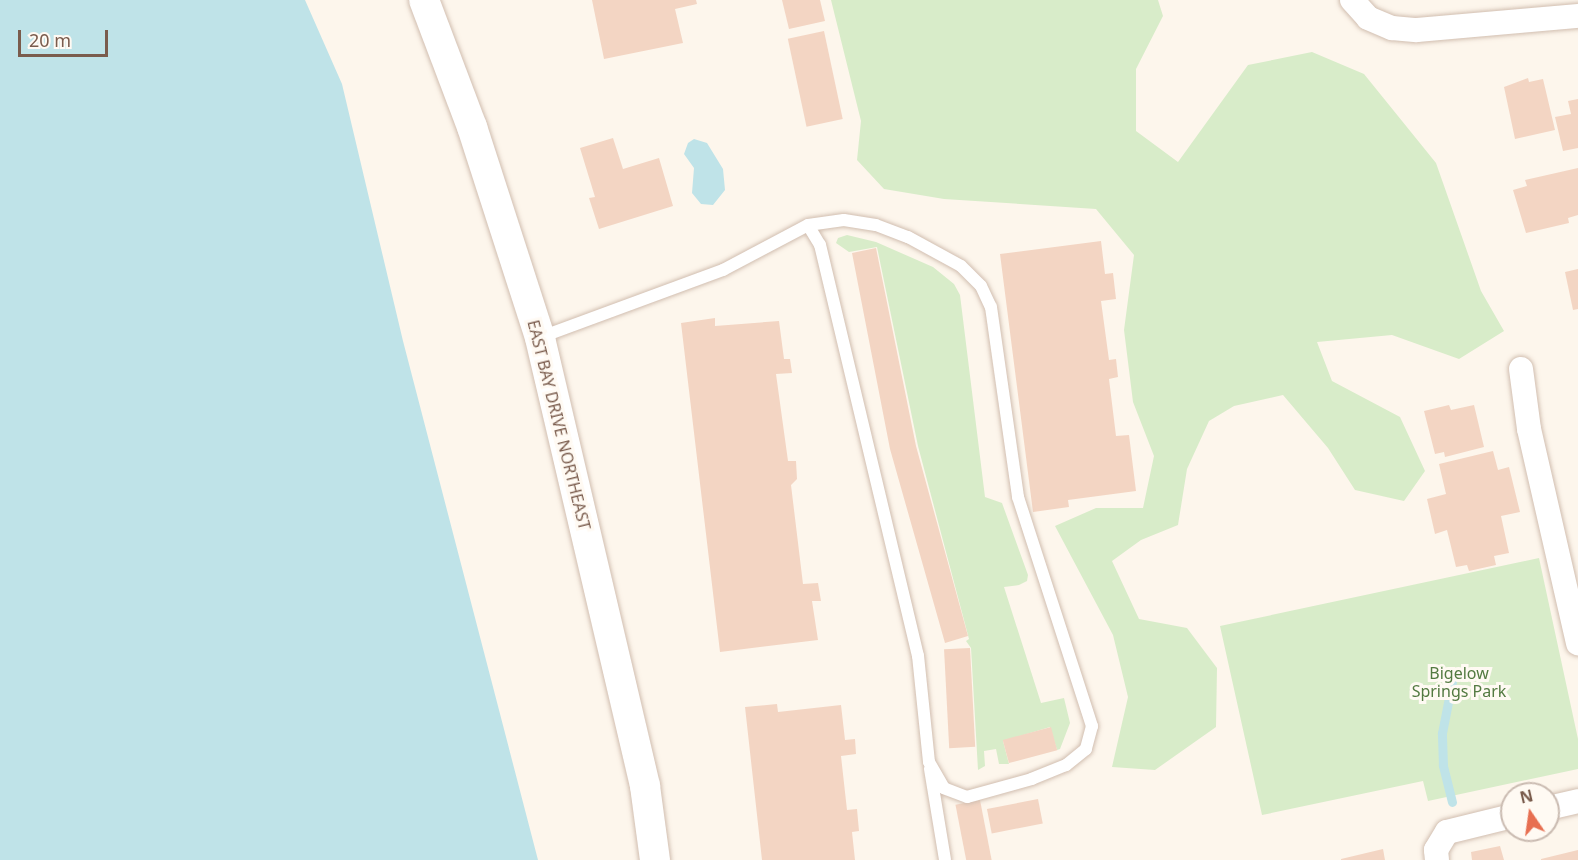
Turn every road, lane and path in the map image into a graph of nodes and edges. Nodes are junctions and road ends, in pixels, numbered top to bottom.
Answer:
1 (424, 0) edge
2 (1352, 0) edge
3 (1578, 16) edge
4 (808, 225) junction
5 (540, 338) junction
6 (1521, 369) dead end
7 (1578, 643) edge
8 (928, 762) junction
9 (1578, 801) edge
10 (1560, 805) edge
11 (1500, 819) edge
12 (655, 860) edge
13 (945, 860) edge
14 (1437, 860) edge

1 - 5 street, EAST BAY DRIVE NORTHEAST
2 - 3 street
4 - 5 lane
4 - 8 lane
4 - 8 lane
5 - 12 street, EAST BAY DRIVE NORTHEAST
6 - 7 street
8 - 13 lane
9 - 10 street
11 - 14 street

